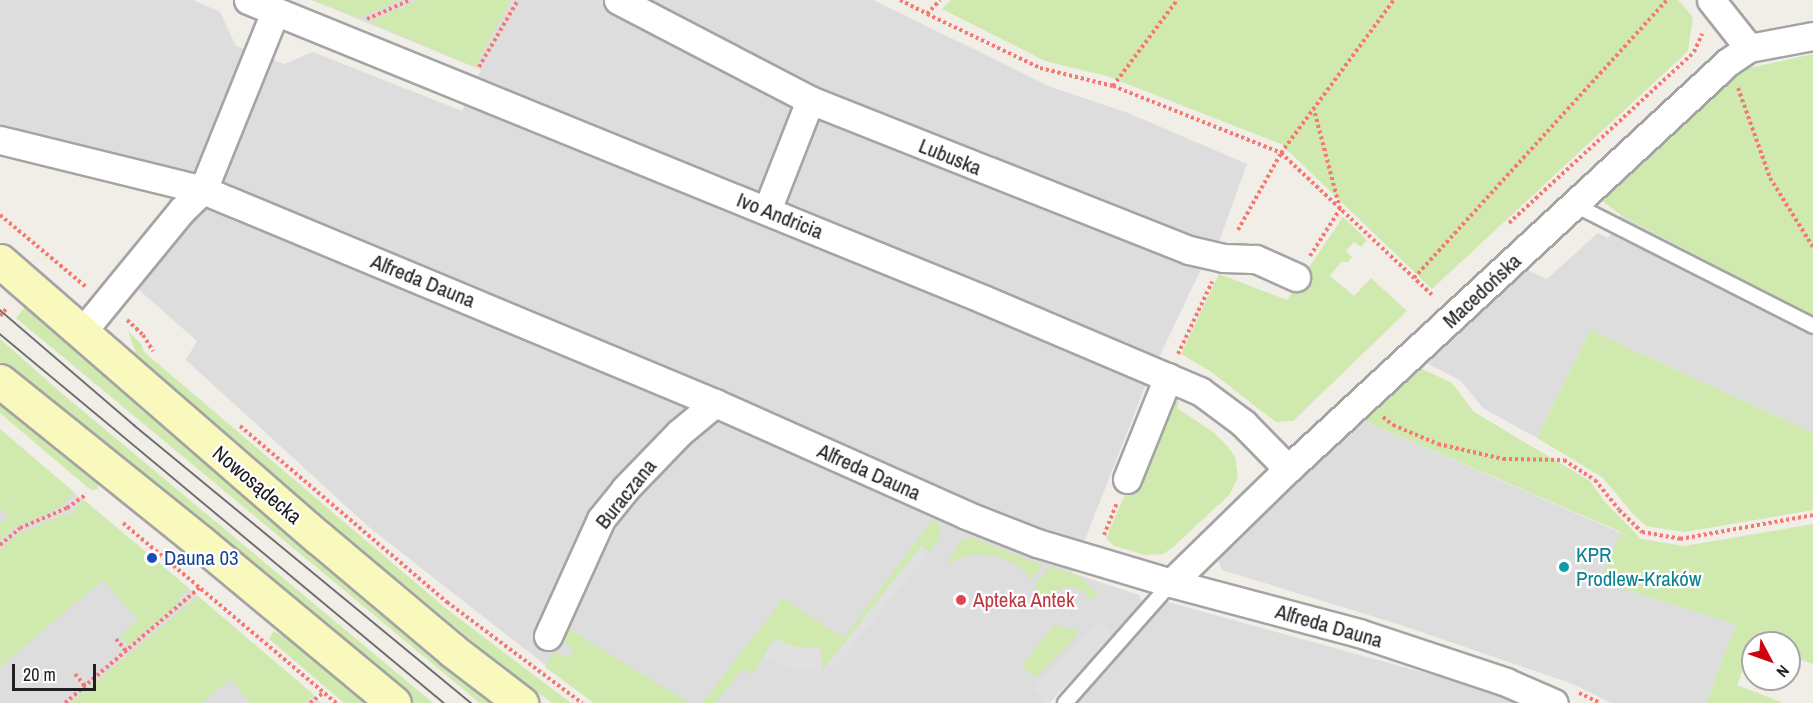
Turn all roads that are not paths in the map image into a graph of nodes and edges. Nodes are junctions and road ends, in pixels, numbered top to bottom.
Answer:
1 (248, 0) edge
2 (618, 0) edge
3 (1711, 0) edge
4 (275, 12) junction
5 (1813, 36) edge
6 (1739, 55) junction
7 (810, 100) junction
8 (0, 140) edge
9 (203, 190) junction
10 (1575, 205) junction
11 (767, 210) junction
12 (0, 261) edge
13 (1296, 278) road end
14 (1813, 326) edge
15 (82, 332) junction
16 (1168, 377) junction
17 (0, 381) edge
18 (715, 404) junction
19 (1288, 469) junction
20 (1127, 479) road end
21 (1172, 583) junction
22 (548, 636) dead end
23 (394, 703) edge
24 (521, 703) edge
25 (1065, 703) edge
26 (1554, 703) edge

1 - 4 street, Ivo Andricia
2 - 7 street, Lubuska
3 - 6 street
4 - 9 street
4 - 11 street, Ivo Andricia
5 - 6 street
6 - 10 street, Macedońska
7 - 11 street
7 - 13 street, Lubuska
8 - 9 street, Alfreda Dauna
9 - 15 street
9 - 18 street, Alfreda Dauna
10 - 14 lane
10 - 19 street, Macedońska
11 - 16 street, Ivo Andricia
12 - 15 main road, Nowosądecka
15 - 24 main road, Nowosądecka
16 - 19 street, Ivo Andricia
16 - 20 street
17 - 23 main road
18 - 21 street, Alfreda Dauna
18 - 22 street, Buraczana
19 - 21 street, Macedońska
21 - 25 lane
21 - 26 street, Alfreda Dauna

